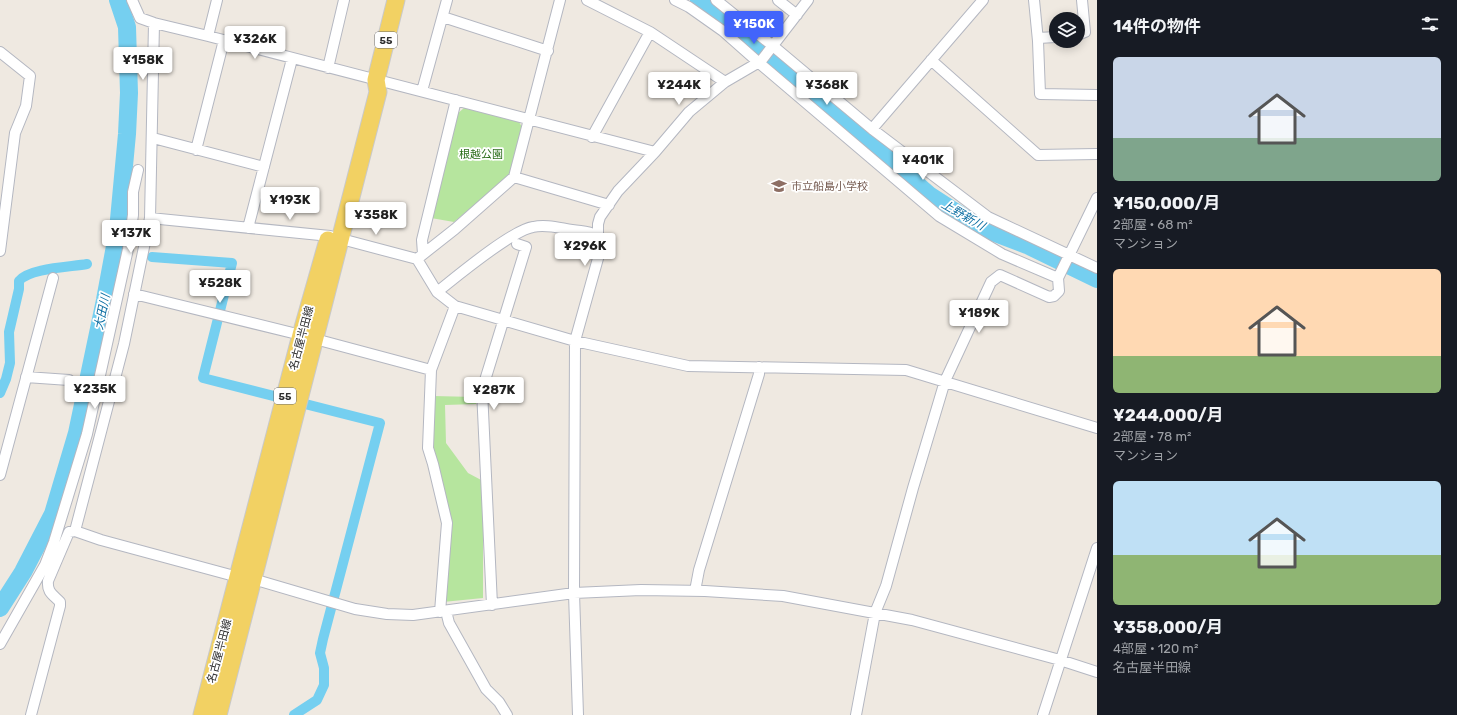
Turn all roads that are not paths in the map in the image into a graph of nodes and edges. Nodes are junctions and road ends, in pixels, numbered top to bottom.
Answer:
1 (132, 0) edge
2 (217, 0) edge
3 (344, 0) edge
4 (396, 0) edge
5 (447, 0) edge
6 (560, 0) edge
7 (587, 0) edge
8 (675, 0) edge
9 (716, 0) edge
10 (778, 0) edge
11 (808, 0) edge
12 (983, 0) edge
13 (1034, 0) edge
14 (1082, 0) edge
15 (1083, 12) edge
16 (797, 15) junction
17 (443, 17) junction
18 (154, 24) junction
19 (650, 32) junction
20 (208, 36) junction
21 (1049, 37) edge
22 (1038, 38) junction
23 (224, 40) junction
24 (772, 47) junction
25 (548, 51) junction
26 (0, 52) edge
27 (292, 59) junction
28 (931, 60) junction
29 (759, 61) junction
30 (328, 68) junction
31 (376, 80) junction
32 (725, 82) junction
33 (422, 91) junction
34 (1097, 95) edge
35 (456, 100) junction
36 (529, 119) junction
37 (872, 129) junction
38 (592, 137) junction
39 (153, 138) junction
40 (196, 150) junction
41 (655, 152) junction
42 (1097, 154) edge
43 (264, 167) junction
44 (138, 170) dead end
45 (514, 177) junction
46 (1096, 201) edge
47 (609, 205) junction
48 (150, 218) junction
49 (248, 228) junction
50 (598, 236) junction
51 (335, 237) junction
52 (517, 244) dead end
53 (0, 251) edge
54 (1068, 255) junction
55 (420, 256) junction
56 (1097, 268) edge
57 (1059, 275) junction
58 (53, 278) dead end
59 (437, 292) junction
60 (134, 294) junction
61 (455, 306) junction
62 (503, 320) junction
63 (308, 337) junction
64 (575, 341) junction
65 (759, 368) junction
66 (431, 370) junction
67 (26, 377) junction
68 (69, 380) dead end
69 (945, 381) junction
70 (1097, 428) edge
71 (0, 475) edge
72 (75, 531) junction
73 (1097, 548) edge
74 (246, 578) junction
75 (695, 591) junction
76 (574, 593) junction
77 (492, 605) junction
78 (443, 612) junction
79 (875, 613) junction
80 (0, 644) edge
81 (1060, 660) junction
82 (1097, 672) edge
83 (31, 715) edge
84 (202, 715) edge
85 (218, 715) edge
86 (507, 715) edge
87 (578, 715) edge
88 (856, 715) edge
89 (1043, 715) edge

1 - 18 street
2 - 20 street
3 - 30 street
4 - 31 main road, 名古屋半田線 / 55
5 - 17 street
6 - 25 street
7 - 19 street
8 - 29 street
9 - 24 street
10 - 16 street
11 - 16 street
12 - 28 street
13 - 22 street
14 - 15 street
16 - 24 street
17 - 25 street
17 - 33 street
18 - 20 street
18 - 39 street
19 - 32 street
19 - 38 street
20 - 23 street
21 - 22 street
22 - 34 street
23 - 27 street
23 - 40 street
24 - 29 street
24 - 37 street
25 - 36 street
26 - 53 street
27 - 30 street
27 - 43 street
28 - 37 street
28 - 42 street
29 - 32 street
29 - 57 street
30 - 31 street
31 - 33 street
31 - 51 main road, 名古屋半田線 / 55
32 - 41 street
33 - 35 street
35 - 36 street
35 - 55 street
36 - 38 street
36 - 45 street
37 - 54 street
38 - 41 street
39 - 40 street
39 - 48 street
40 - 43 street
41 - 47 street
43 - 49 street
44 - 80 street
45 - 47 street
45 - 55 street
46 - 54 street
47 - 50 street
48 - 49 street
48 - 60 street
49 - 51 street
50 - 59 street
50 - 64 street
51 - 55 street
51 - 63 main road, 名古屋半田線 / 55
52 - 62 street
54 - 56 street
54 - 57 street
55 - 59 street
57 - 69 street
58 - 67 street
59 - 61 street
60 - 63 street
60 - 72 street
61 - 62 street
61 - 66 street
62 - 64 street
62 - 77 street
63 - 66 street
63 - 74 main road, 名古屋半田線 / 55
64 - 65 street
64 - 76 street
65 - 69 street
65 - 75 street
66 - 78 street
67 - 68 street
67 - 71 street
69 - 70 street
69 - 79 street
72 - 74 street
72 - 83 street
73 - 81 street
74 - 78 street
74 - 84 main road, 名古屋半田線 / 55
74 - 85 main road, 名古屋半田線 / 55
75 - 76 street
75 - 79 street
76 - 77 street
76 - 87 street
77 - 78 street
78 - 86 street
79 - 81 street
79 - 88 street
81 - 82 street
81 - 89 street

